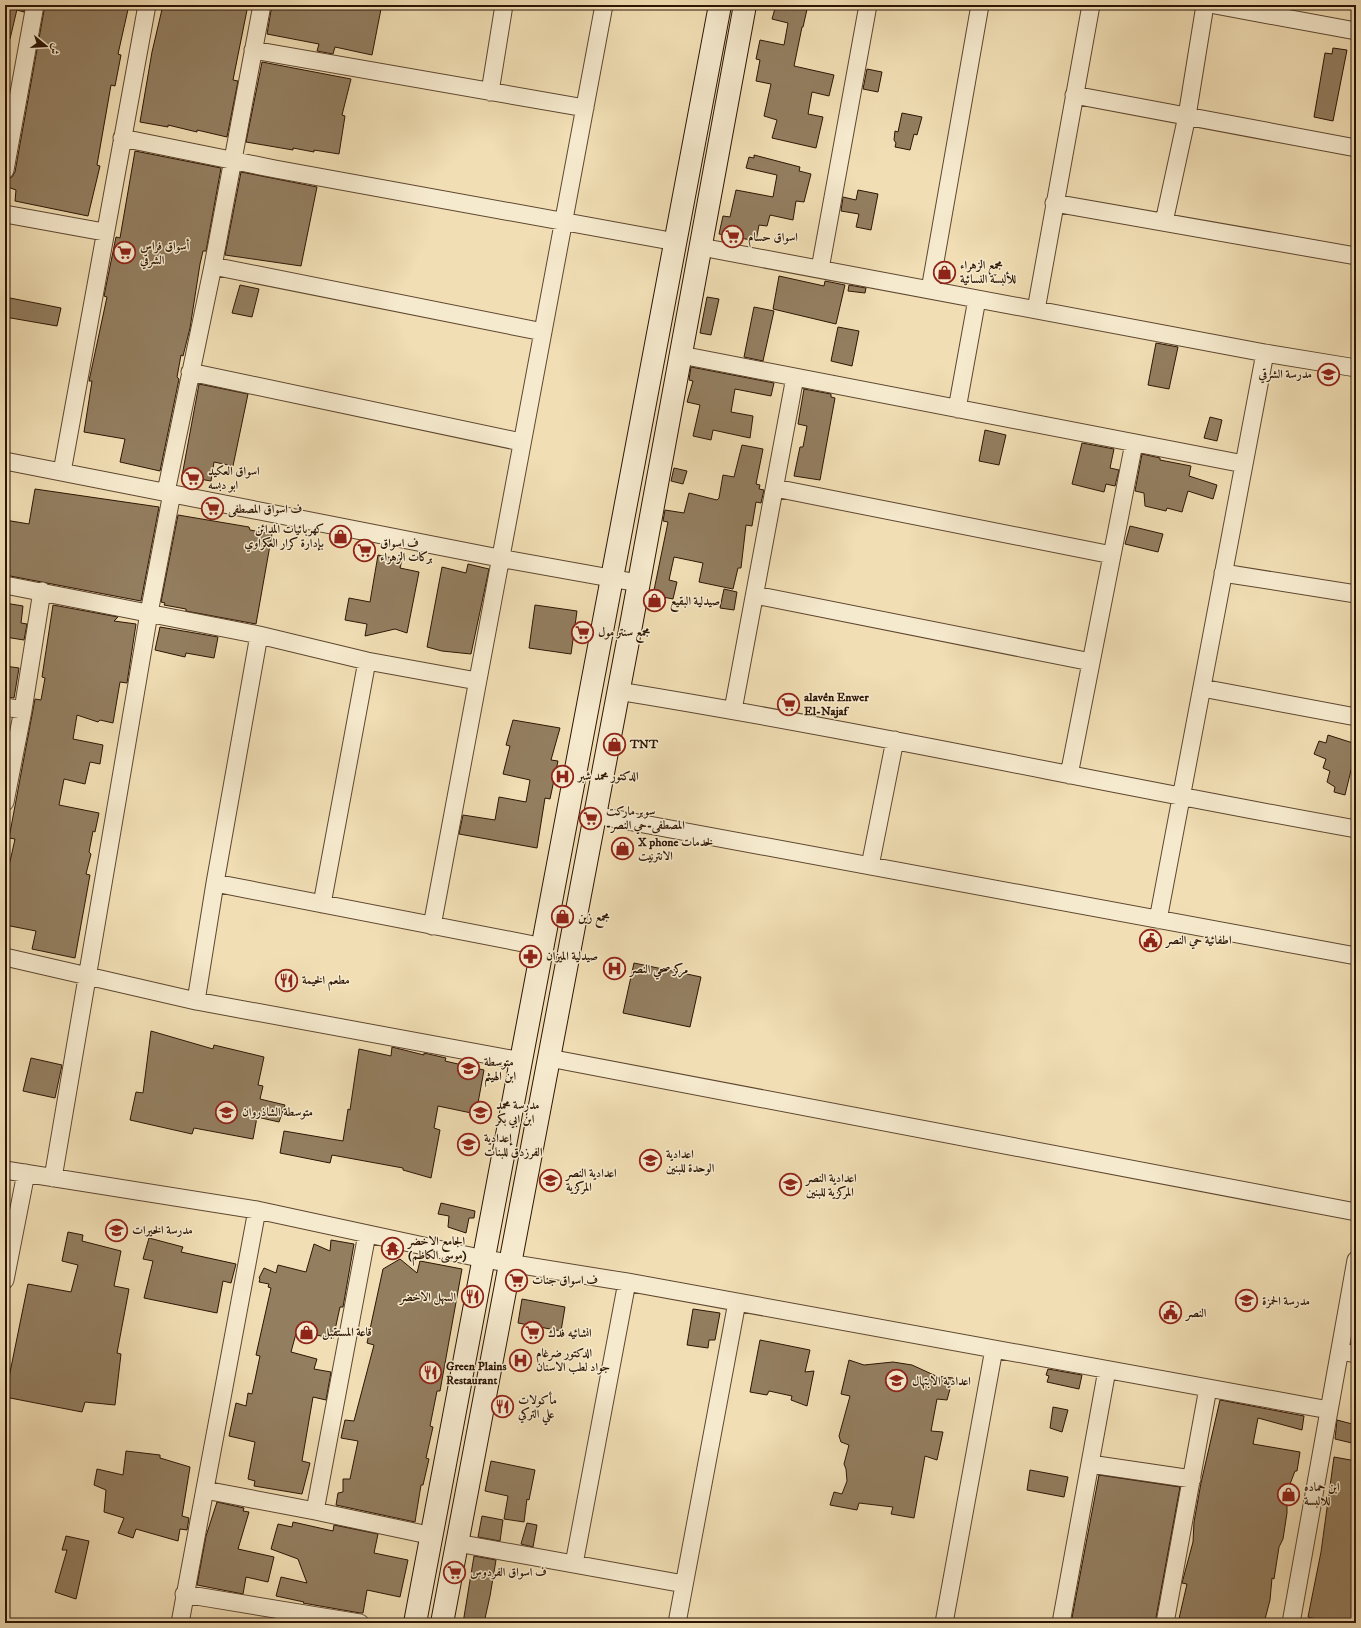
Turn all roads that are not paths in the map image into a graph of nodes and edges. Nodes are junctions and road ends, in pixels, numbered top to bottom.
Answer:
1 (35, 5) edge
2 (147, 5) edge
3 (262, 5) edge
4 (504, 5) edge
5 (604, 5) edge
6 (868, 5) edge
7 (980, 5) edge
8 (1091, 5) edge
9 (1204, 5) edge
10 (1216, 5) edge
11 (720, 6) edge
12 (745, 8) edge
13 (1356, 32) edge
14 (253, 50) junction
15 (490, 92) junction
16 (1074, 95) junction
17 (585, 108) junction
18 (1187, 116) junction
19 (122, 138) junction
20 (1356, 148) edge
21 (233, 159) junction
22 (5, 170) edge
23 (1054, 203) junction
24 (5, 214) edge
25 (564, 222) junction
26 (1164, 222) junction
27 (104, 232) junction
28 (676, 242) junction
29 (701, 246) junction
30 (1356, 256) edge
31 (213, 266) junction
32 (820, 269) junction
33 (930, 290) junction
34 (978, 299) junction
35 (1036, 310) junction
36 (543, 332) junction
37 (1265, 353) junction
38 (681, 355) junction
39 (1356, 368) edge
40 (190, 372) junction
41 (795, 377) junction
42 (957, 408) junction
43 (521, 442) junction
44 (1134, 443) junction
45 (5, 461) edge
46 (1244, 464) junction
47 (62, 472) junction
48 (775, 488) junction
49 (169, 493) junction
50 (618, 553) junction
51 (1112, 555) junction
52 (499, 558) junction
53 (643, 560) junction
54 (1223, 573) junction
55 (614, 578) junction
56 (638, 583) junction
57 (5, 585) edge
58 (42, 591) junction
59 (1356, 594) edge
60 (755, 595) junction
61 (149, 613) junction
62 (606, 617) junction
63 (632, 620) junction
64 (259, 635) junction
65 (366, 661) junction
66 (1091, 662) junction
67 (477, 681) junction
68 (1202, 688) junction
69 (618, 690) junction
70 (5, 707) edge
71 (23, 710) junction
72 (733, 710) junction
73 (1356, 717) edge
74 (895, 740) junction
75 (1069, 775) junction
76 (1181, 798) junction
77 (5, 802) edge
78 (595, 815) junction
79 (1356, 829) edge
80 (870, 866) junction
81 (215, 883) junction
82 (322, 904) junction
83 (1158, 920) junction
84 (432, 926) junction
85 (544, 947) junction
86 (1356, 956) edge
87 (5, 957) edge
88 (87, 975) junction
89 (196, 1002) junction
90 (549, 1058) junction
91 (522, 1061) junction
92 (5, 1170) edge
93 (26, 1173) junction
94 (53, 1178) junction
95 (258, 1210) junction
96 (1356, 1212) edge
97 (492, 1221) junction
98 (517, 1226) junction
99 (366, 1234) junction
100 (484, 1259) junction
101 (1356, 1260) edge
102 (510, 1262) junction
103 (5, 1280) edge
104 (627, 1282) junction
105 (479, 1291) junction
106 (504, 1296) junction
107 (737, 1302) junction
108 (994, 1349) junction
109 (1348, 1352) edge
110 (1107, 1370) junction
111 (1208, 1388) junction
112 (1329, 1410) junction
113 (1090, 1464) junction
114 (1192, 1479) junction
115 (205, 1490) junction
116 (315, 1511) junction
117 (432, 1536) junction
118 (457, 1543) junction
119 (574, 1564) junction
120 (684, 1584) junction
121 (184, 1594) junction
122 (295, 1618) edge
123 (180, 1623) edge
124 (360, 1623) edge
125 (416, 1623) edge
126 (442, 1623) edge
127 (677, 1623) edge
128 (944, 1623) edge
129 (1061, 1623) edge
130 (1165, 1623) edge
131 (1291, 1623) edge

1 - 22 street
2 - 19 street
3 - 14 street
4 - 15 street
5 - 17 street
6 - 32 street
7 - 33 street
8 - 16 street
9 - 18 street
10 - 13 street
11 - 12 street
11 - 28 street
12 - 29 street
14 - 15 street
14 - 21 street
15 - 17 street
16 - 18 street
16 - 23 street
17 - 25 street
18 - 20 street
18 - 26 street
19 - 21 street
19 - 27 street
21 - 25 street
21 - 31 street
23 - 26 street
23 - 35 street
24 - 27 street
25 - 28 street
25 - 36 street
26 - 30 street
27 - 47 street
28 - 50 street
29 - 32 street
29 - 38 street
31 - 36 street
31 - 40 street
32 - 33 street
33 - 34 street
34 - 35 street
34 - 42 street
35 - 37 street
36 - 43 street
37 - 39 street
37 - 46 street
38 - 41 street
38 - 53 street
40 - 43 street
40 - 49 street
41 - 42 street
41 - 48 street
42 - 44 street
43 - 52 street
44 - 46 street
44 - 51 street
45 - 47 street
46 - 54 street
47 - 49 street
48 - 51 street
48 - 60 street
49 - 52 street
49 - 61 street
50 - 53 street
50 - 55 street
51 - 66 street
52 - 55 street
52 - 67 street
53 - 56 street
54 - 59 street
54 - 68 street
55 - 56 street
55 - 62 street
56 - 63 street
57 - 58 street
58 - 61 street
58 - 71 street
60 - 66 street
60 - 72 street
61 - 64 street
61 - 88 street
62 - 63 street
62 - 85 street
63 - 69 street
64 - 65 street
64 - 81 street
65 - 67 street
65 - 82 street
66 - 75 street
67 - 84 street
68 - 73 street
68 - 76 street
69 - 72 street
69 - 78 street
70 - 71 street
71 - 77 street
72 - 74 street
74 - 75 street
74 - 80 street
75 - 76 street
76 - 79 street
76 - 83 street
78 - 80 street
78 - 90 street
80 - 83 street
81 - 82 street
81 - 89 street
82 - 84 street
83 - 86 street
84 - 85 street
85 - 91 street
87 - 88 street
88 - 89 street
88 - 94 street
89 - 91 street
90 - 96 street
90 - 98 street
91 - 97 street
92 - 93 street
93 - 94 street
93 - 103 street
94 - 95 street
95 - 99 street
95 - 115 street
97 - 98 street
97 - 100 street
98 - 102 street
99 - 100 street
99 - 116 street
100 - 102 street
100 - 105 street
101 - 109 street
102 - 104 street
102 - 106 street
104 - 107 street
104 - 119 street
105 - 106 street
105 - 117 street
106 - 118 street
107 - 108 street
107 - 120 street
108 - 110 street
108 - 128 street
109 - 112 street
110 - 111 street
110 - 113 street
111 - 112 street
111 - 114 street
112 - 131 street
113 - 114 street
113 - 129 street
114 - 130 street
115 - 116 street
115 - 121 street
116 - 117 street
117 - 125 street
118 - 119 street
118 - 126 street
119 - 120 street
120 - 127 street
121 - 122 street
121 - 123 street
122 - 124 street

